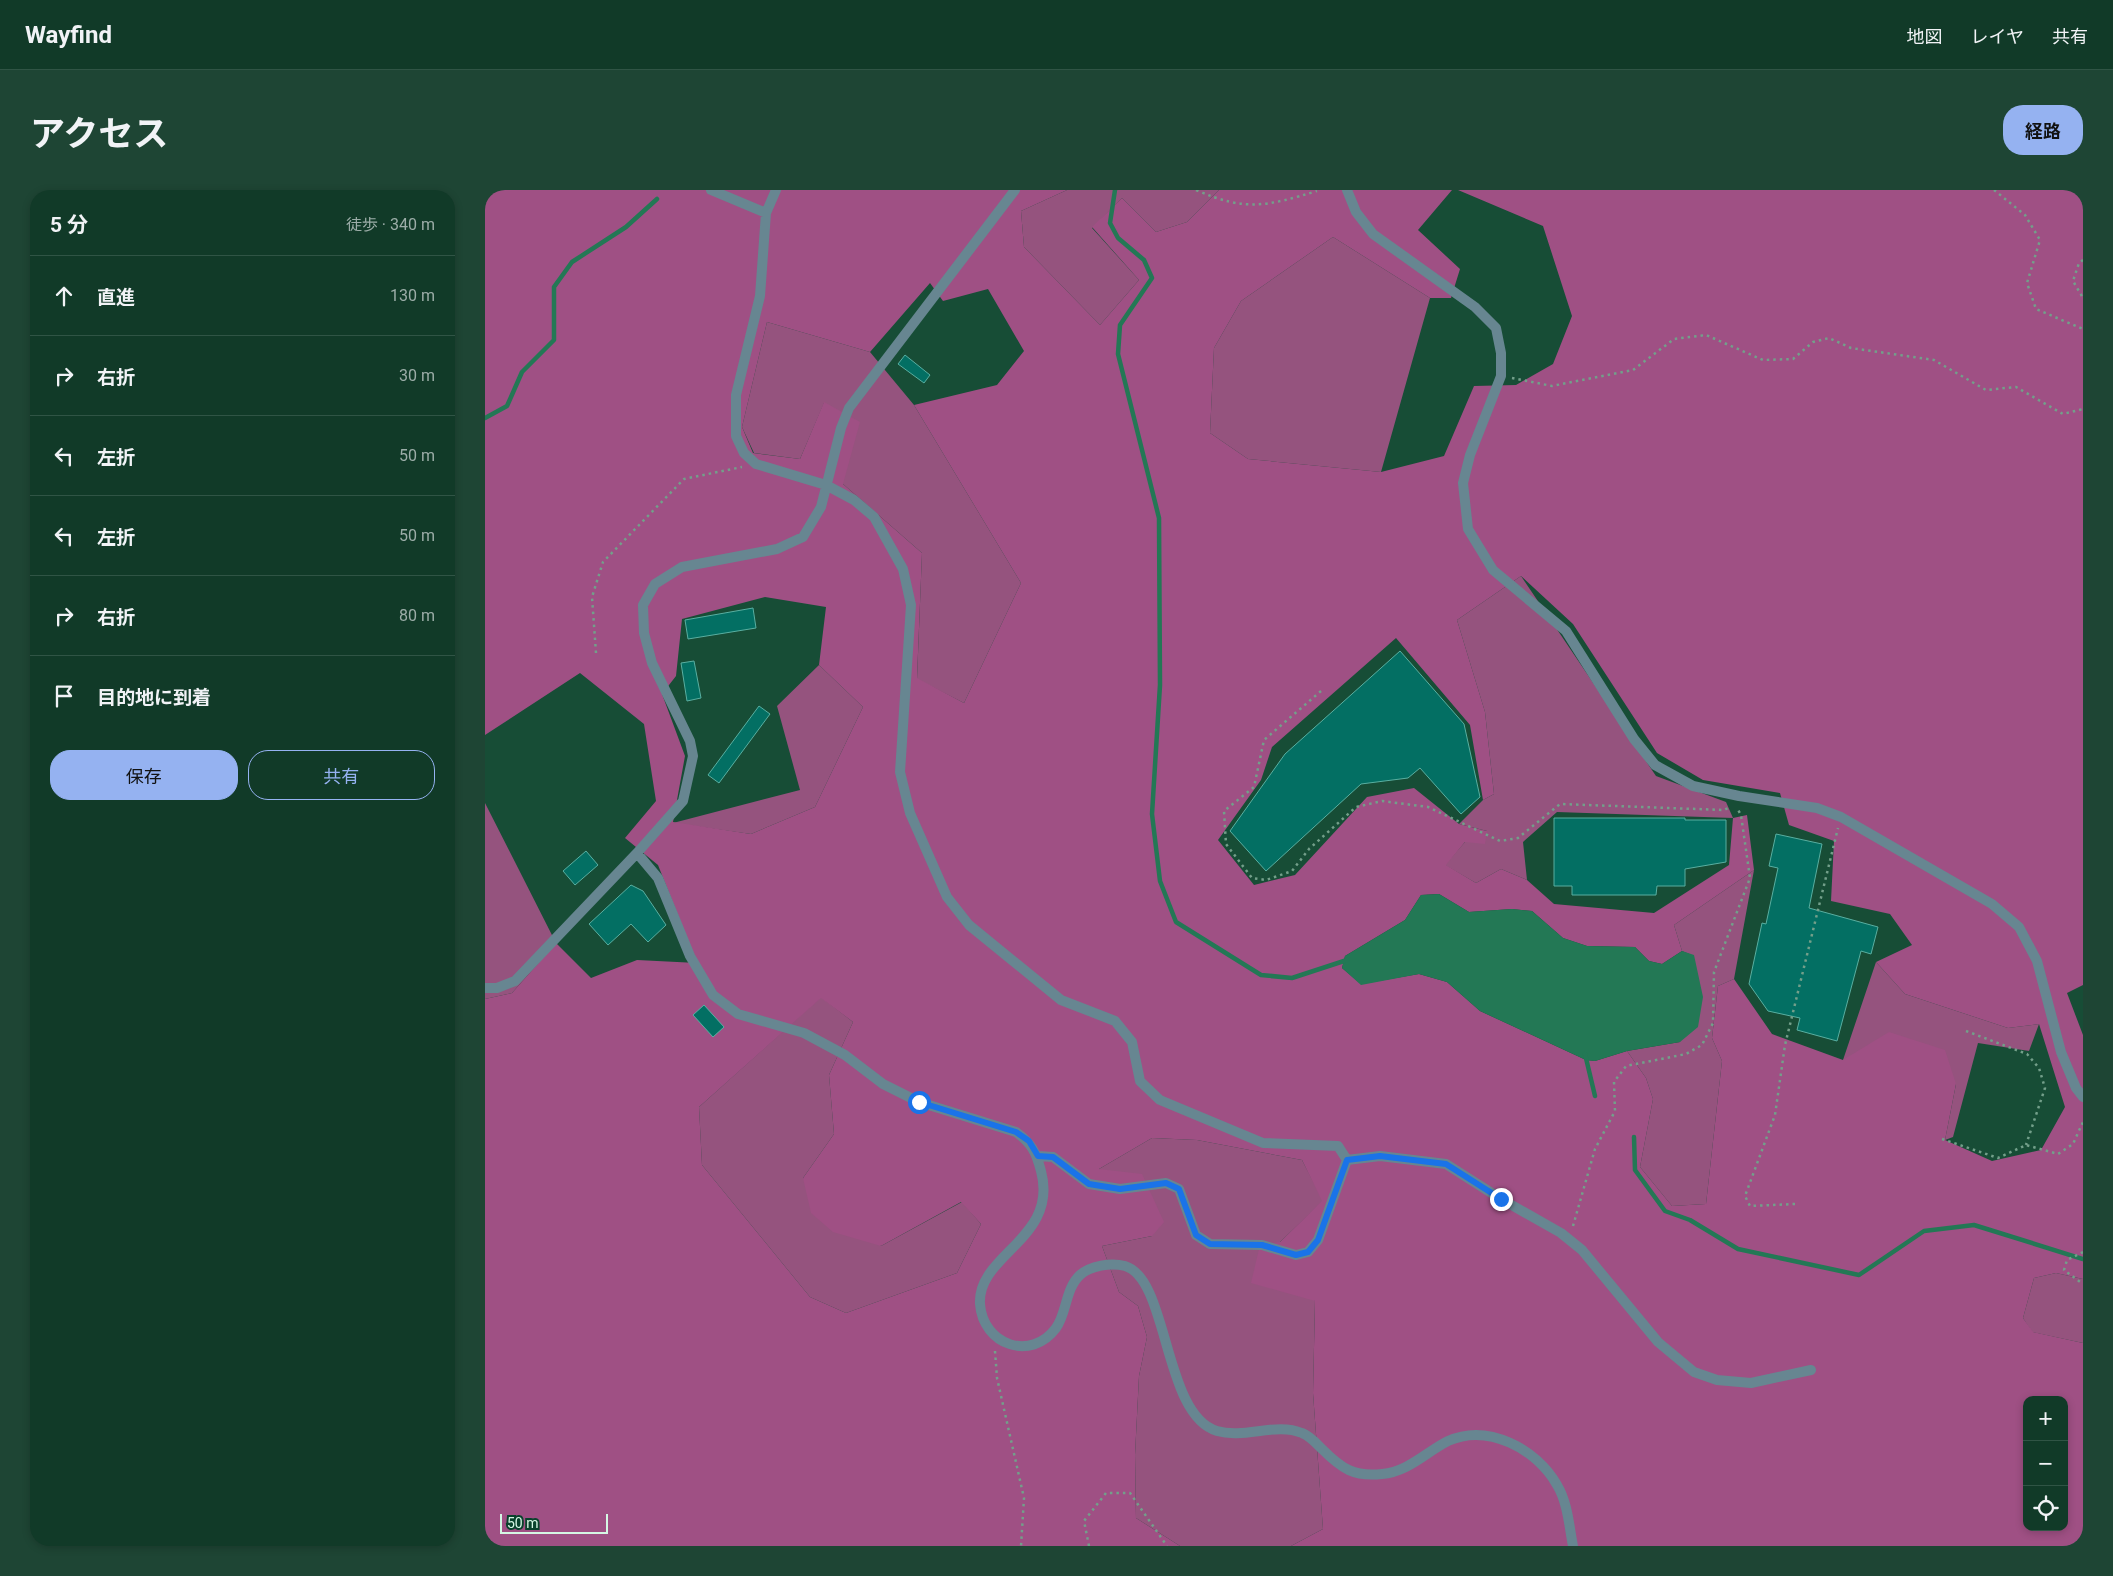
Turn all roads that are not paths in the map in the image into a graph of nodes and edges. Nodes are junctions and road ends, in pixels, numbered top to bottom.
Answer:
1 (711, 190) edge
2 (776, 190) edge
3 (1015, 190) edge
4 (1347, 190) edge
5 (766, 212) junction
6 (826, 485) junction
7 (637, 853) junction
8 (485, 988) edge
9 (2083, 1097) edge
10 (1038, 1156) junction
11 (1347, 1160) junction
12 (1811, 1370) dead end
13 (1573, 1546) edge

1 - 5 street
2 - 5 street
3 - 6 street
4 - 9 street
5 - 6 street
6 - 7 street
6 - 11 street
7 - 8 street
7 - 10 street
10 - 11 street
10 - 13 street
11 - 12 street

